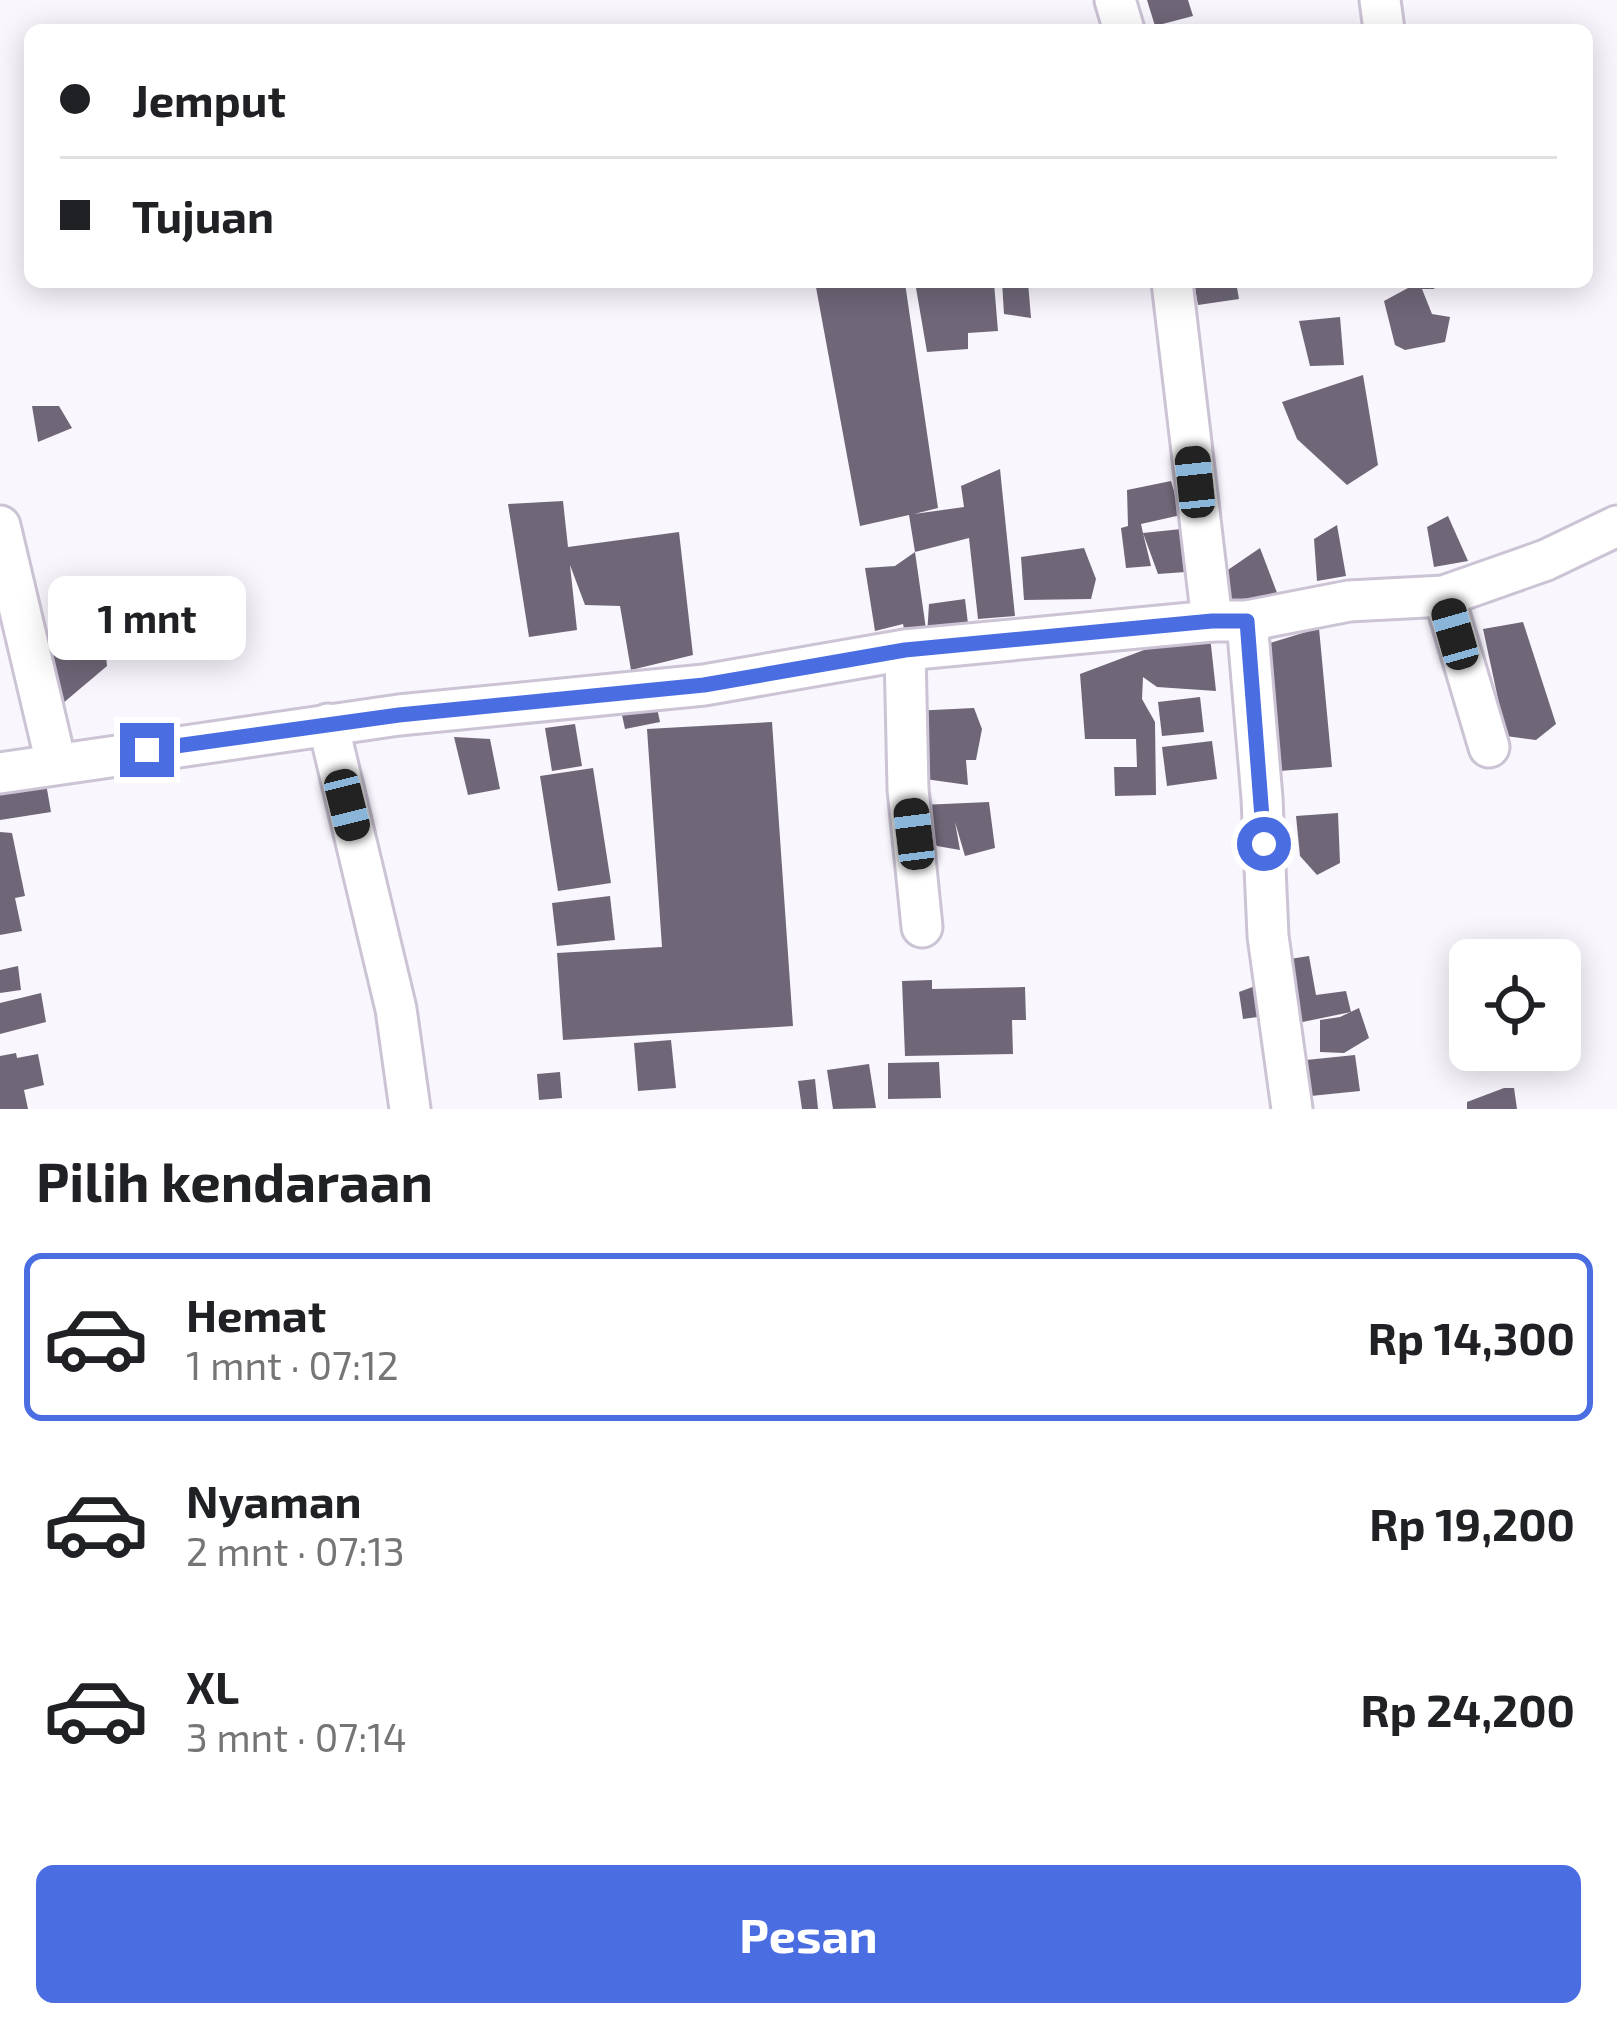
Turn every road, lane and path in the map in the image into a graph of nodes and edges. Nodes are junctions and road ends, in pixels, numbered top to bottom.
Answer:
1 (1173, 288) edge
2 (0, 526) edge
3 (1617, 526) edge
4 (1444, 596) junction
5 (1229, 621) junction
6 (905, 650) junction
7 (328, 724) junction
8 (1489, 746) dead end
9 (56, 763) junction
10 (0, 773) edge
11 (922, 927) dead end
12 (410, 1109) edge
13 (1292, 1109) edge

1 - 5 street
2 - 9 street
3 - 4 street
4 - 5 street
4 - 8 street
5 - 6 street
5 - 13 street
6 - 7 street
6 - 11 street
7 - 9 street
7 - 12 street
9 - 10 street

